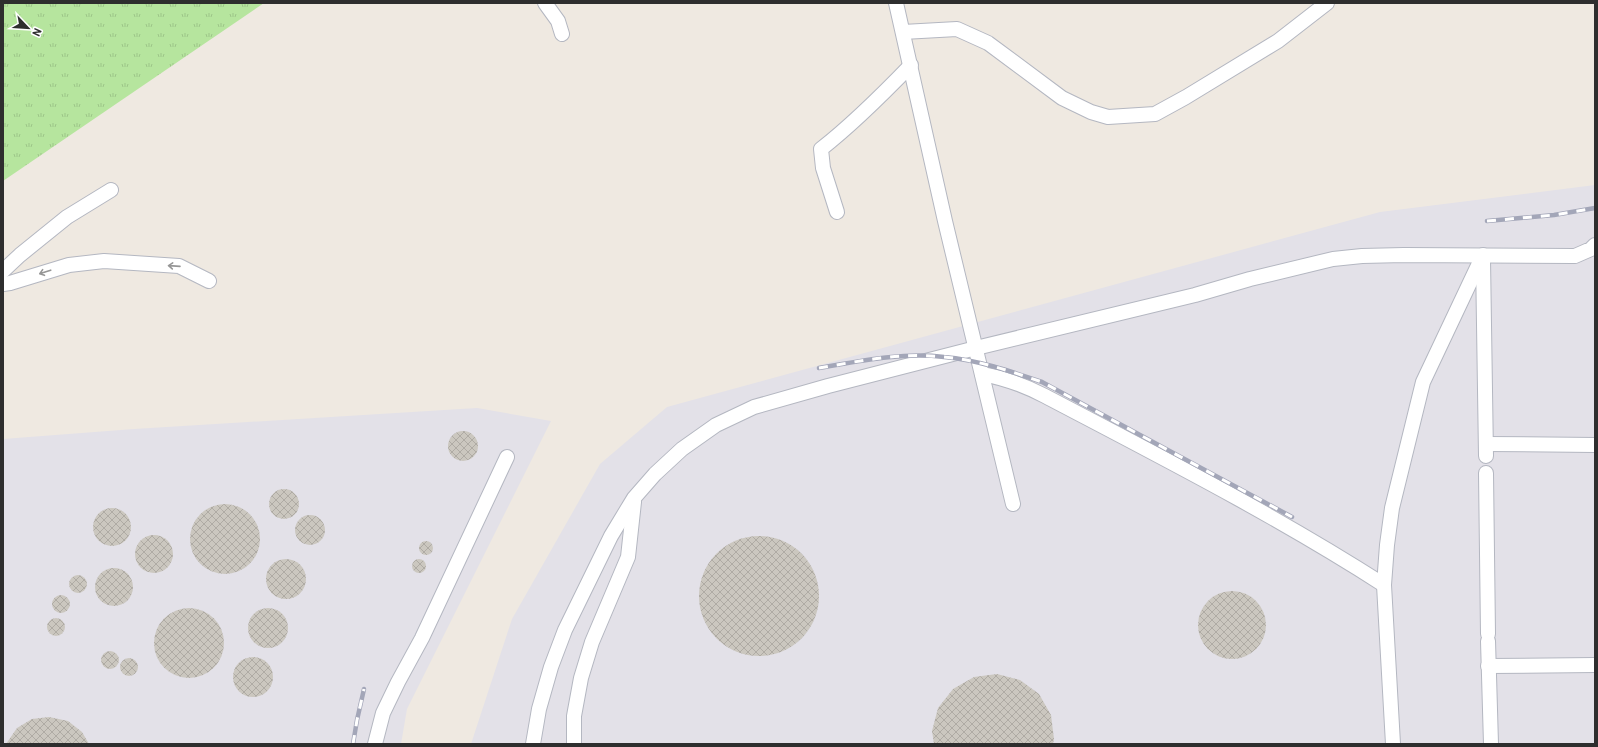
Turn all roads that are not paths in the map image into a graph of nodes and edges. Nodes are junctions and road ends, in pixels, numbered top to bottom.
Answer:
1 (545, 3) edge
2 (896, 3) edge
3 (1327, 3) edge
4 (903, 32) junction
5 (562, 34) dead end
6 (910, 65) junction
7 (111, 190) dead end
8 (837, 212) dead end
9 (1594, 248) edge
10 (1483, 255) junction
11 (3, 271) edge
12 (209, 281) dead end
13 (3, 284) edge
14 (976, 348) junction
15 (982, 374) junction
16 (1595, 445) edge
17 (507, 457) dead end
18 (1486, 473) dead end
19 (634, 498) junction
20 (1013, 504) dead end
21 (1384, 585) junction
22 (1595, 665) edge
23 (1488, 666) junction
24 (375, 744) edge
25 (533, 744) edge
26 (574, 744) edge
27 (1393, 744) edge
28 (1491, 744) edge

1 - 5 street
2 - 4 street
3 - 4 street
4 - 6 street
6 - 8 street
6 - 14 street
7 - 11 street
9 - 10 street
10 - 14 street
10 - 16 street
10 - 21 street
12 -> 13 street
14 - 15 street
14 - 19 street
15 - 20 street
15 - 21 street
17 - 24 street
18 - 23 street
19 - 25 street
19 - 26 street
21 - 27 street
22 - 23 street
23 - 28 street

